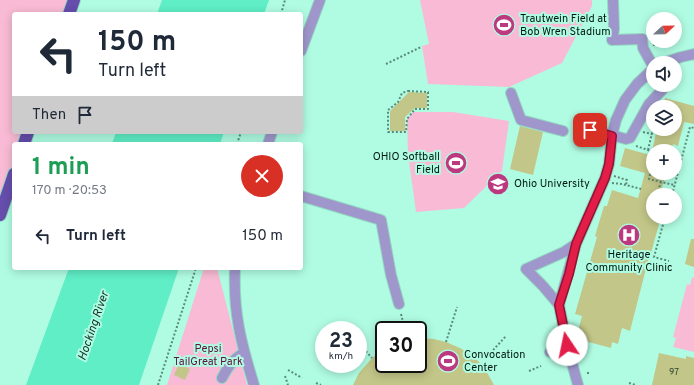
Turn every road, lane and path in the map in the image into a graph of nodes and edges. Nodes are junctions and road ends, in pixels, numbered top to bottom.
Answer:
1 (74, 0) edge
2 (285, 0) edge
3 (320, 0) edge
4 (613, 0) edge
5 (70, 12) edge
6 (281, 12) edge
7 (303, 46) edge
8 (421, 47) dead end
9 (694, 54) edge
10 (647, 56) edge
11 (682, 57) edge
12 (386, 64) dead end
13 (646, 75) edge
14 (401, 92) joint
15 (660, 92) edge
16 (510, 93) dead end
17 (694, 128) edge
18 (590, 130) dead end
19 (563, 131) dead end
20 (642, 132) dead end
21 (646, 133) edge
22 (612, 136) junction
23 (636, 146) dead end
24 (646, 149) edge
25 (613, 176) dead end
26 (620, 179) junction
27 (12, 180) edge
28 (653, 180) edge
29 (611, 182) dead end
30 (661, 182) junction
31 (622, 184) junction
32 (626, 185) junction
33 (674, 185) junction
34 (659, 188) edge
35 (673, 188) edge
36 (641, 189) dead end
37 (303, 197) edge
38 (0, 215) edge
39 (663, 224) edge
40 (576, 244) junction
41 (669, 262) dead end
42 (195, 270) edge
43 (235, 270) edge
44 (399, 304) joint
45 (559, 305) junction
46 (457, 307) dead end
47 (403, 321) edge
48 (506, 336) dead end
49 (446, 342) dead end
50 (567, 345) junction
51 (367, 352) edge
52 (550, 352) dead end
53 (244, 353) junction
54 (372, 358) dead end
55 (485, 359) dead end
56 (540, 366) dead end
57 (288, 370) dead end
58 (529, 371) dead end
59 (285, 376) dead end
60 (222, 378) dead end
61 (302, 378) dead end
62 (316, 383) dead end
63 (630, 383) dead end
64 (158, 385) edge
65 (254, 385) edge
66 (288, 385) edge
67 (321, 385) edge
68 (578, 385) edge
69 (636, 385) edge

1 - 5 main road
2 - 6 path
3 - 7 street
4 - 10 street
8 - 12 path
9 - 11 street
13 - 22 street
14 - 14 path
15 - 22 street
16 - 19 street
17 - 33 path
18 - 22 street
20 - 21 path
22 - 40 street
23 - 24 path
25 - 26 path
26 - 31 path
26 - 32 path
27 - 38 main road
28 - 30 path
29 - 31 path
30 - 33 path
30 - 34 path
31 - 32 path
32 - 36 path
33 - 35 path
37 - 44 street
39 - 41 path
40 - 45 street
40 - 45 street
42 - 64 path
43 - 53 street
44 - 47 path
45 - 50 street
46 - 49 path
48 - 55 path
50 - 52 street
50 - 68 street
51 - 54 path
53 - 60 street
53 - 65 street
56 - 58 path
57 - 61 path
59 - 66 path
62 - 67 path
63 - 69 path

